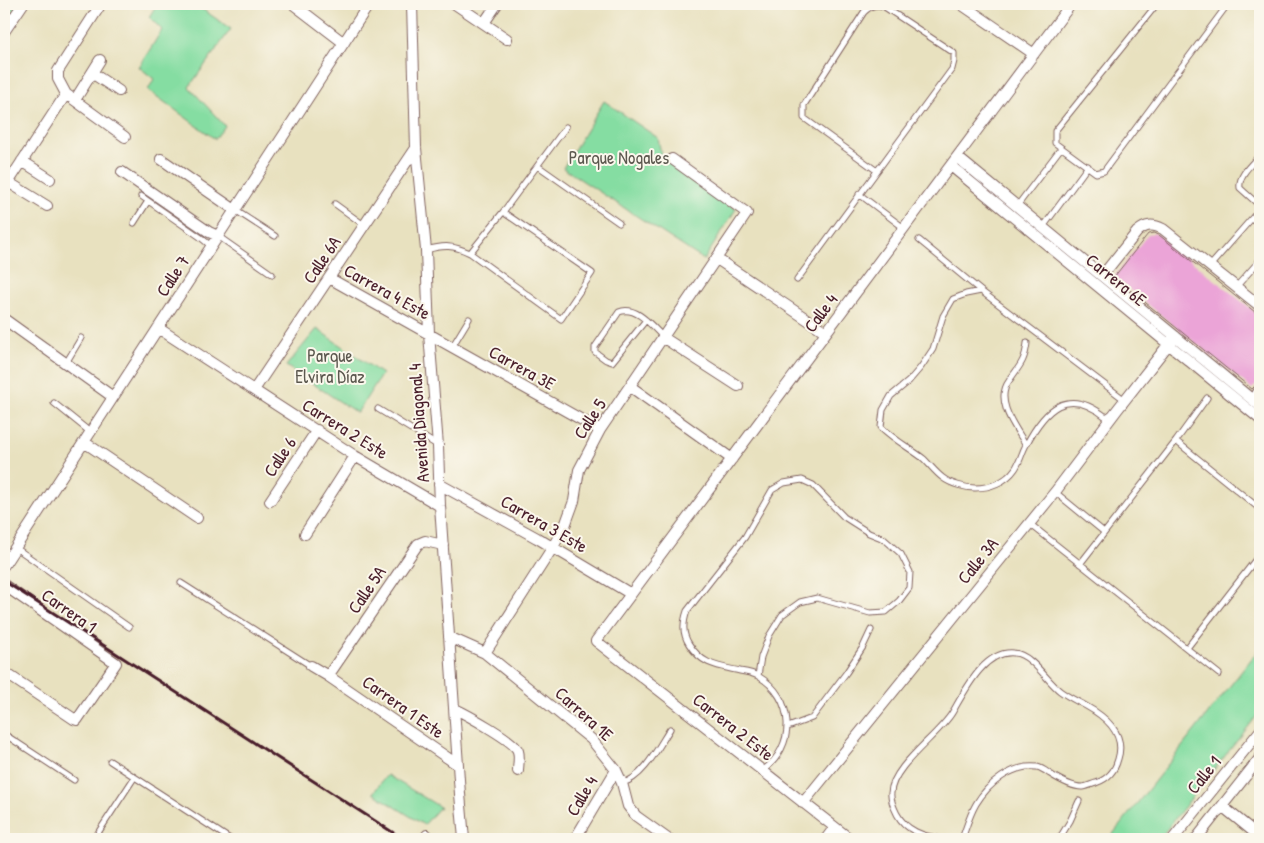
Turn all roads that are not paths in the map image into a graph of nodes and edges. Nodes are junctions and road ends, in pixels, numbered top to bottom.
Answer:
1 (23, 4) edge
2 (101, 4) edge
3 (293, 4) edge
4 (369, 4) edge
5 (412, 4) edge
6 (455, 4) edge
7 (497, 4) edge
8 (961, 4) edge
9 (1071, 4) edge
10 (1157, 4) edge
11 (1228, 4) edge
12 (484, 24) junction
13 (4, 32) edge
14 (508, 40) dead end
15 (344, 43) junction
16 (1034, 54) junction
17 (100, 60) dead end
18 (92, 73) junction
19 (119, 92) dead end
20 (66, 94) junction
21 (75, 100) junction
22 (566, 126) dead end
23 (125, 137) dead end
24 (416, 148) junction
25 (1061, 148) junction
26 (1260, 155) edge
27 (957, 157) junction
28 (161, 159) dead end
29 (672, 159) dead end
30 (22, 161) junction
31 (538, 166) junction
32 (951, 166) junction
33 (1088, 166) junction
34 (877, 171) junction
35 (122, 172) dead end
36 (50, 179) dead end
37 (6, 185) edge
38 (859, 194) junction
39 (141, 196) dead end
40 (148, 201) junction
41 (335, 204) dead end
42 (47, 206) dead end
43 (1017, 206) junction
44 (1260, 208) edge
45 (235, 210) junction
46 (503, 212) junction
47 (134, 223) dead end
48 (619, 223) dead end
49 (365, 225) junction
50 (1042, 226) junction
51 (904, 228) junction
52 (218, 236) junction
53 (275, 236) dead end
54 (919, 240) dead end
55 (211, 246) junction
56 (426, 250) junction
57 (470, 252) junction
58 (717, 259) junction
59 (1260, 260) edge
60 (1210, 266) junction
61 (272, 274) dead end
62 (1102, 276) junction
63 (330, 278) junction
64 (797, 280) dead end
65 (1236, 287) junction
66 (981, 291) junction
67 (1260, 306) edge
68 (4, 319) edge
69 (469, 319) dead end
70 (646, 320) junction
71 (158, 328) junction
72 (826, 332) junction
73 (429, 334) junction
74 (81, 338) dead end
75 (664, 338) junction
76 (1172, 340) junction
77 (1027, 343) dead end
78 (452, 347) junction
79 (66, 364) junction
80 (738, 386) dead end
81 (631, 387) junction
82 (254, 390) junction
83 (1260, 390) edge
84 (113, 397) junction
85 (1207, 398) dead end
86 (1125, 400) junction
87 (54, 403) dead end
88 (1256, 403) edge
89 (378, 409) dead end
90 (1117, 410) junction
91 (1260, 419) edge
92 (317, 430) junction
93 (600, 430) junction
94 (90, 432) junction
95 (1176, 441) junction
96 (84, 442) junction
97 (1026, 445) junction
98 (438, 446) junction
99 (355, 456) junction
100 (732, 459) junction
101 (439, 484) junction
102 (1055, 492) junction
103 (270, 501) dead end
104 (440, 506) junction
105 (1260, 509) edge
106 (197, 518) dead end
107 (1029, 523) junction
108 (1104, 532) junction
109 (305, 534) dead end
110 (443, 545) junction
111 (553, 547) junction
112 (15, 548) junction
113 (1260, 554) edge
114 (1080, 564) junction
115 (4, 565) edge
116 (181, 583) dead end
117 (4, 585) edge
118 (631, 594) junction
119 (129, 627) dead end
120 (871, 630) dead end
121 (450, 637) junction
122 (596, 641) joint
123 (1187, 648) junction
124 (485, 653) junction
125 (310, 666) joint
126 (4, 672) edge
127 (1219, 674) dead end
128 (328, 676) junction
129 (758, 676) junction
130 (455, 709) junction
131 (788, 727) junction
132 (670, 730) dead end
133 (1260, 730) edge
134 (4, 734) edge
135 (1260, 758) edge
136 (110, 761) dead end
137 (458, 766) junction
138 (616, 770) junction
139 (518, 771) dead end
140 (762, 771) junction
141 (134, 778) junction
142 (74, 780) dead end
143 (622, 783) junction
144 (1078, 801) dead end
145 (804, 803) junction
146 (1222, 806) junction
147 (834, 828) junction
148 (1260, 837) edge
149 (95, 839) edge
150 (230, 839) edge
151 (464, 839) edge
152 (575, 839) edge
153 (668, 839) edge
154 (826, 839) edge
155 (850, 839) edge
156 (941, 839) edge
157 (962, 839) edge
158 (1059, 839) edge
159 (1173, 839) edge
160 (1196, 839) edge

1 - 13 street
2 - 20 street
3 - 15 street
4 - 15 street, Calle 7
5 - 24 street, Avenida Diagonal 4
6 - 12 street
7 - 12 street
8 - 16 street
9 - 16 street, Calle 4
10 - 25 lane
11 - 33 lane
12 - 14 street
15 - 45 street, Calle 7
16 - 27 street, Calle 4
17 - 18 street
18 - 19 street
18 - 21 street
20 - 21 street
20 - 30 street
21 - 23 street
22 - 31 lane
24 - 49 street, Calle 6A
24 - 56 street, Avenida Diagonal 4
25 - 33 lane
25 - 43 lane
26 - 44 lane
27 - 32 street, Calle 4
27 - 43 street, Carrera 6E
28 - 45 street
29 - 58 street, Calle 5
30 - 36 street
30 - 37 street
31 - 46 lane
31 - 48 lane
32 - 51 street, Calle 4
32 - 76 street, Carrera 6E
33 - 50 lane
34 - 34 lane
34 - 38 lane
35 - 52 street
37 - 42 street
38 - 51 lane
38 - 64 lane
39 - 40 lane
40 - 47 lane
40 - 55 lane
41 - 49 lane
43 - 50 street, Carrera 6E
44 - 60 lane
45 - 52 street, Calle 7
45 - 53 lane
46 - 57 lane
46 - 57 lane
49 - 63 street, Calle 6A
50 - 62 street, Carrera 6E
51 - 72 street, Calle 4
52 - 55 street, Calle 7
52 - 61 lane
54 - 66 lane
55 - 71 street, Calle 7
56 - 57 lane
56 - 73 street, Avenida Diagonal 4
58 - 72 street
58 - 75 street, Calle 5
59 - 65 lane
60 - 62 street
60 - 65 street
62 - 76 street, Carrera 6E
63 - 73 street, Carrera 4 Este
63 - 82 street, Calle 6A
65 - 67 street
66 - 86 lane
66 - 97 lane
68 - 79 street
69 - 78 lane
70 - 70 lane
70 - 75 lane
71 - 82 street, Carrera 2 Este
71 - 84 street, Calle 7
72 - 100 street, Calle 4
73 - 78 street, Carrera 3E
73 - 98 street, Avenida Diagonal 4
74 - 79 lane
75 - 80 street
75 - 81 street, Calle 5
76 - 86 street, Calle 3A
76 - 88 street, Carrera 6E
76 - 91 street, Carrera 6E
77 - 97 lane
78 - 93 street, Carrera 3E
79 - 84 street
81 - 93 street, Calle 5
81 - 100 street
82 - 92 street, Carrera 2 Este
83 - 88 street
84 - 94 street, Calle 7
85 - 95 lane
86 - 90 street, Calle 3A
87 - 94 lane
89 - 98 lane
90 - 97 lane
90 - 102 street, Calle 3A
92 - 99 street, Carrera 2 Este
92 - 103 street, Calle 6
93 - 111 street, Calle 5
94 - 96 street, Calle 7
95 - 105 lane
95 - 108 lane
96 - 106 street
96 - 112 street, Calle 7
98 - 101 street, Avenida Diagonal 4
99 - 104 street, Carrera 2 Este
99 - 109 street
100 - 118 street, Calle 4
101 - 104 street, Avenida Diagonal 4
101 - 111 street, Carrera 3 Este
102 - 107 street, Calle 3A
102 - 108 lane
104 - 110 street, Avenida Diagonal 4
107 - 114 lane
107 - 145 street, Calle 3A
108 - 114 lane
110 - 121 street, Avenida Diagonal 4
110 - 128 street, Calle 5A
111 - 118 street, Carrera 3 Este
111 - 124 street, Calle 5
112 - 115 street, Calle 7
112 - 119 lane
113 - 123 lane
114 - 123 lane
116 - 125 lane
117 - 126 street, Carrera 1
118 - 122 street, Calle 4
120 - 131 lane
121 - 124 street, Carrera 1E
121 - 130 street, Avenida Diagonal 4
122 - 140 street, Carrera 2 Este
123 - 127 lane
124 - 138 street, Carrera 1E
125 - 128 street, Carrera 1 Este
128 - 137 street, Carrera 1 Este
129 - 129 lane
129 - 131 lane
130 - 137 street, Avenida Diagonal 4
130 - 139 street
131 - 140 lane
132 - 143 lane
133 - 159 street, Calle 1
134 - 142 lane
135 - 146 street, Calle 1
136 - 141 lane
137 - 151 street, Avenida Diagonal 4
138 - 143 street, Carrera 1E
138 - 152 street, Calle 4
140 - 145 street, Carrera 2 Este
141 - 149 lane
141 - 150 lane
143 - 153 street, Carrera 1E
144 - 158 lane
145 - 147 street, Carrera 2 Este
146 - 148 street
146 - 160 street, Calle 1
147 - 154 street
147 - 155 street, Carrera 2 Este
156 - 157 lane

